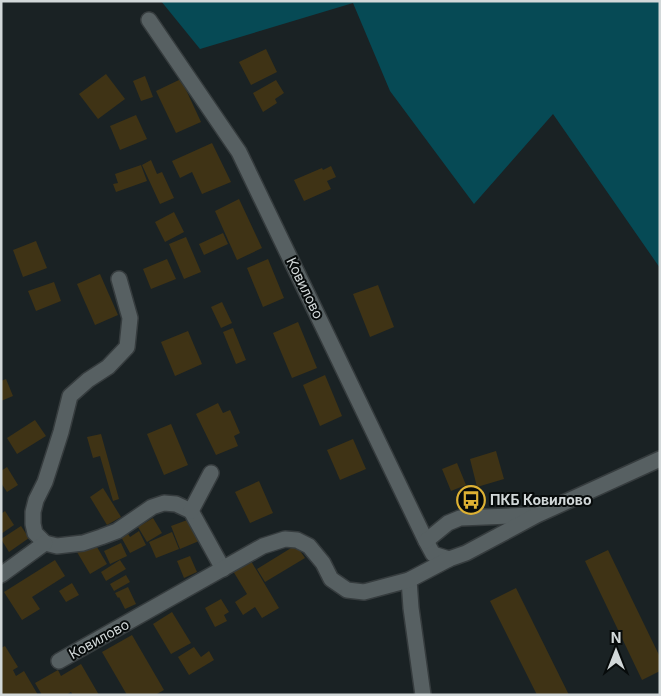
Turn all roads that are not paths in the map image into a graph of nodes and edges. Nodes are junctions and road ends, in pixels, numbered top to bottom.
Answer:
1 (149, 20) dead end
2 (119, 279) dead end
3 (660, 459) edge
4 (211, 473) dead end
5 (191, 511) junction
6 (537, 515) junction
7 (426, 540) junction
8 (45, 543) junction
9 (449, 559) junction
10 (223, 569) junction
11 (1, 575) edge
12 (409, 580) junction
13 (59, 662) dead end
14 (423, 695) edge

1 - 7 street, Ковилово
2 - 8 street
3 - 6 street, Ковилово
4 - 5 street
5 - 8 street
5 - 10 street
6 - 7 street
6 - 9 street, Ковилово
7 - 9 street, Ковилово
8 - 11 street
9 - 12 street, Ковилово
10 - 12 street, Ковилово
10 - 13 street, Ковилово
12 - 14 street

